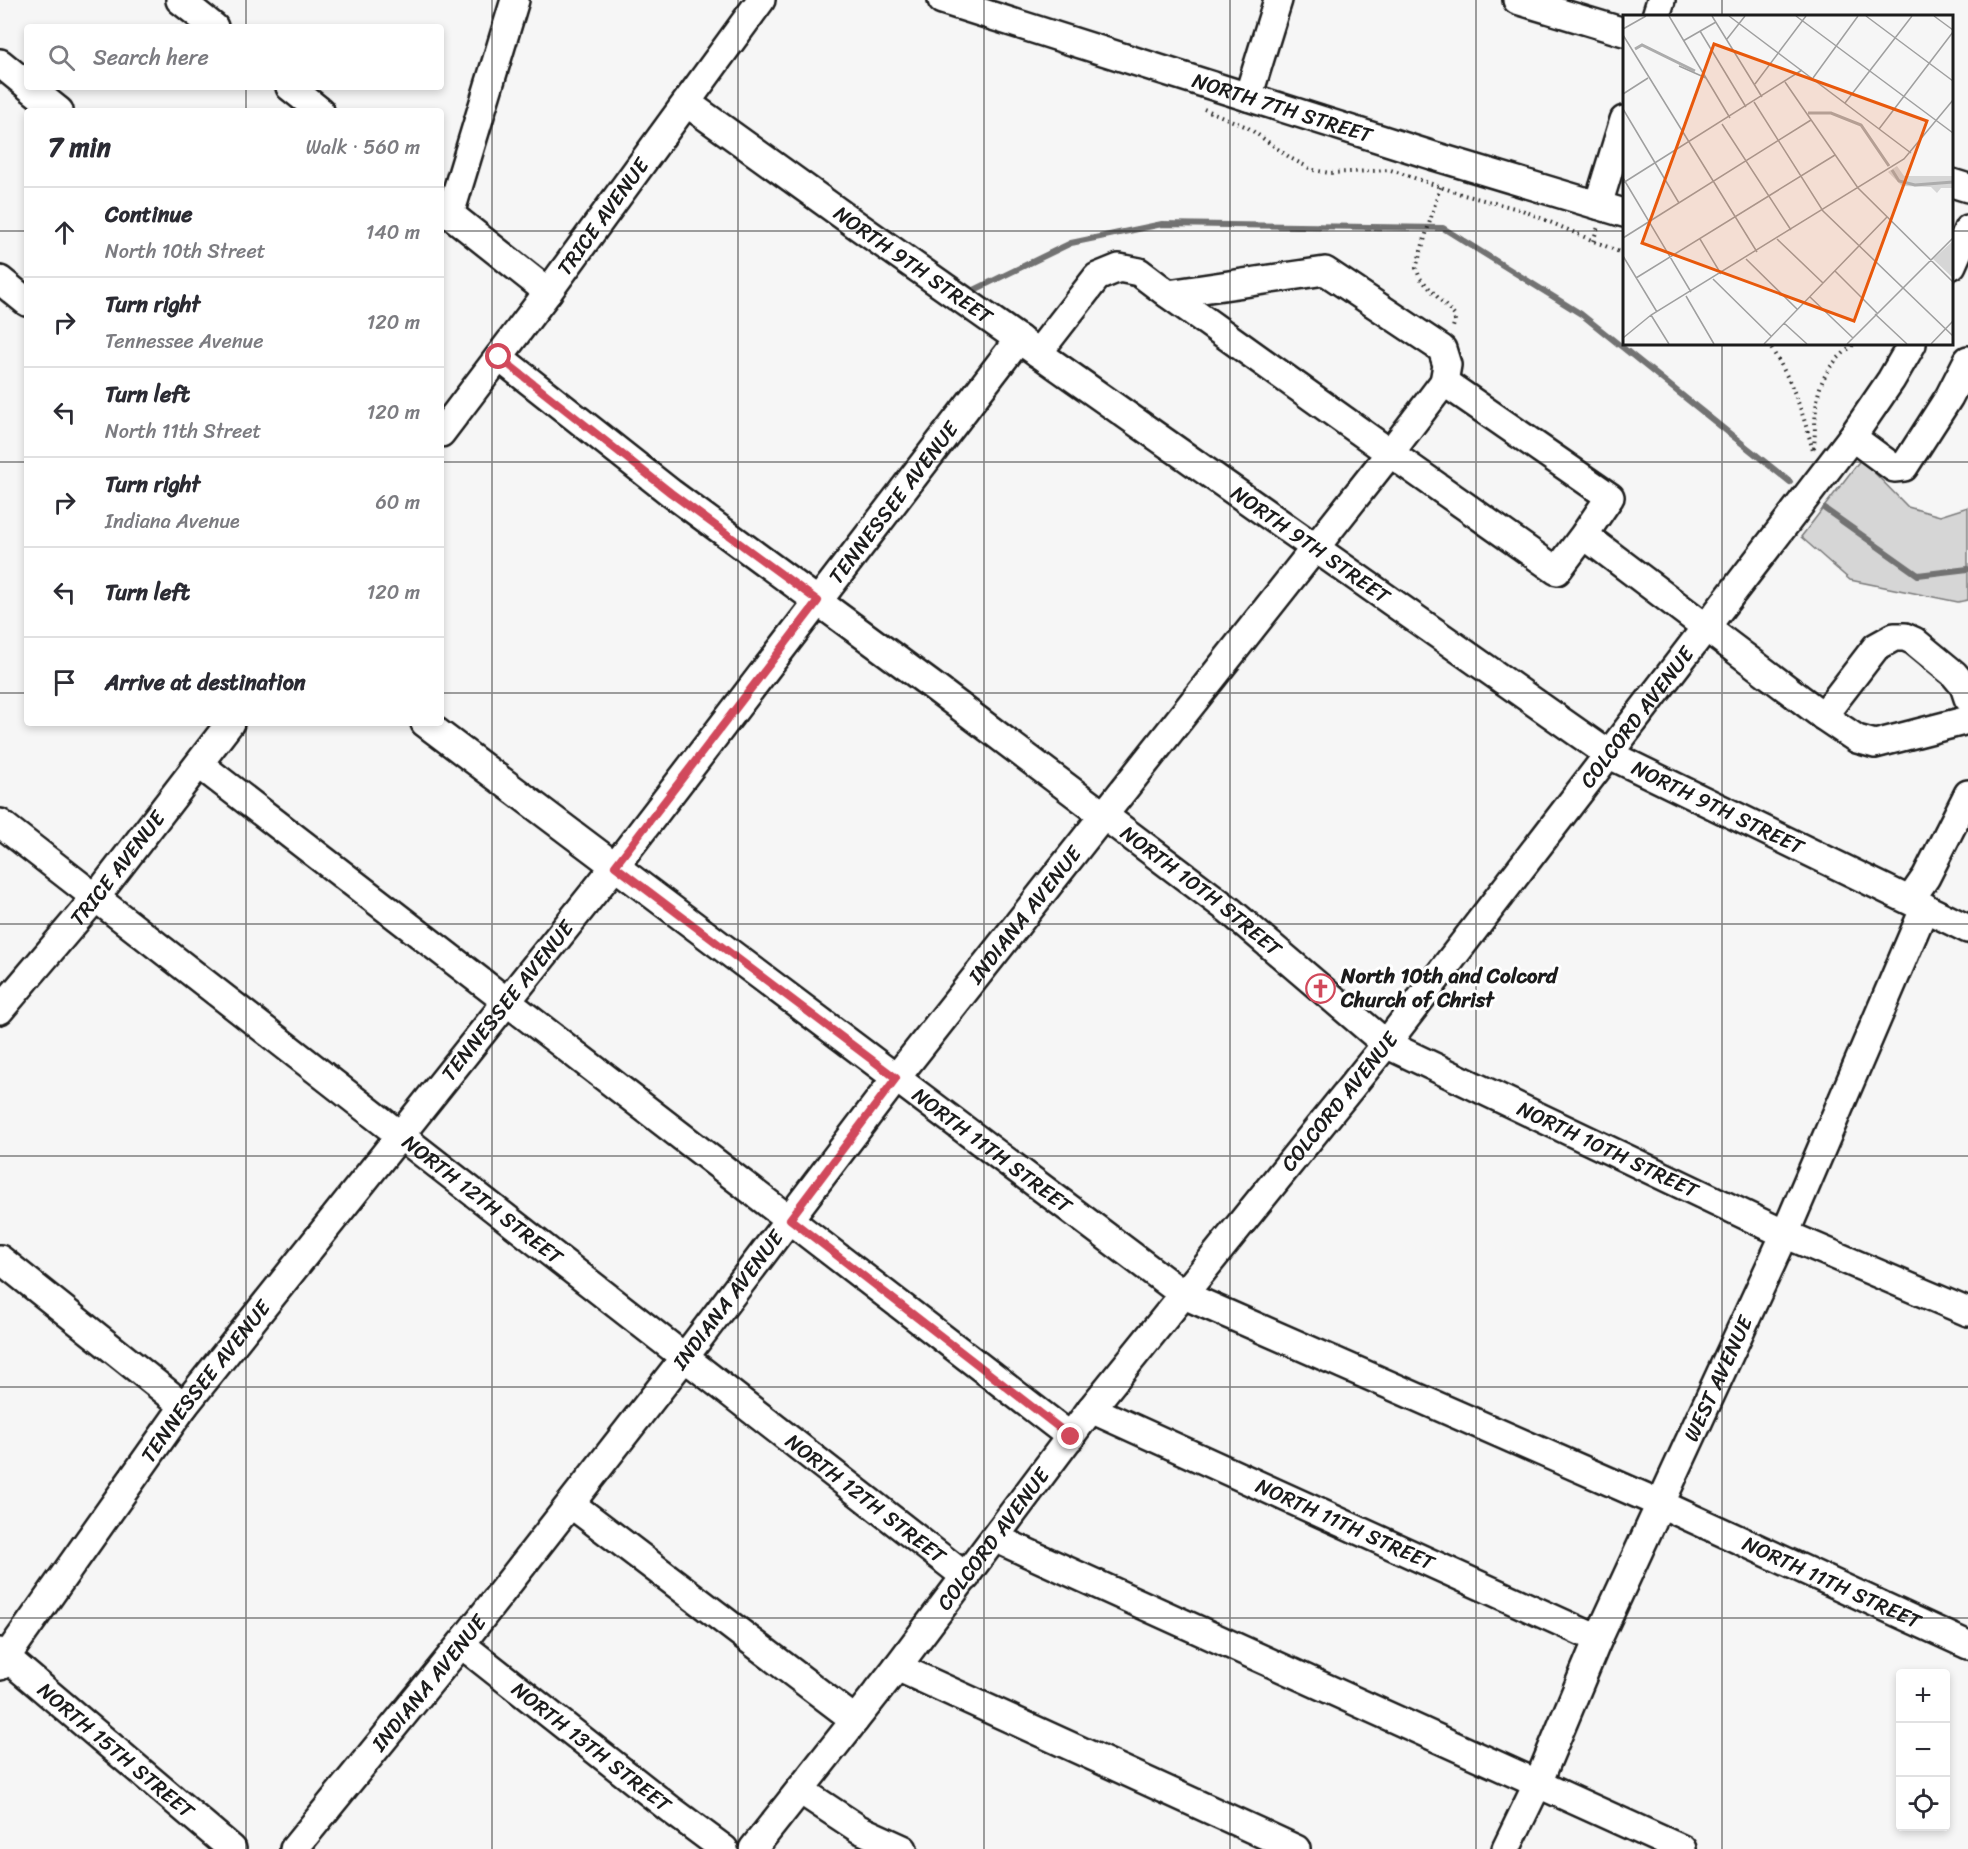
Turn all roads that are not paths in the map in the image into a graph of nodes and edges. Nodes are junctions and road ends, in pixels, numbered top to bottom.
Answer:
1 (180, 0) edge
2 (515, 0) edge
3 (761, 0) edge
4 (942, 0) edge
5 (1278, 0) edge
6 (1517, 0) edge
7 (1662, 0) edge
8 (1656, 15) edge
9 (210, 24) edge
10 (1623, 32) edge
11 (0, 63) edge
12 (24, 83) edge
13 (33, 90) edge
14 (294, 90) edge
15 (1248, 97) junction
16 (687, 103) junction
17 (55, 108) edge
18 (316, 108) edge
19 (1623, 123) edge
20 (1953, 183) edge
21 (1968, 188) edge
22 (1598, 205) junction
23 (446, 211) edge
24 (1623, 213) edge
25 (1968, 229) edge
26 (1953, 264) edge
27 (0, 280) edge
28 (548, 292) junction
29 (1168, 294) junction
30 (24, 300) edge
31 (0, 305) edge
32 (24, 308) edge
33 (1911, 345) edge
34 (1028, 346) junction
35 (499, 357) junction
36 (1968, 360) edge
37 (1444, 382) junction
38 (444, 426) edge
39 (1852, 437) junction
40 (1390, 453) junction
41 (1584, 536) junction
42 (1315, 549) junction
43 (818, 601) junction
44 (1706, 627) junction
45 (1968, 698) edge
46 (1823, 716) junction
47 (1968, 720) edge
48 (228, 726) edge
49 (429, 726) edge
50 (1608, 754) junction
51 (199, 764) junction
52 (1968, 794) edge
53 (1104, 815) junction
54 (0, 823) edge
55 (615, 866) junction
56 (96, 897) junction
57 (1917, 903) junction
58 (1968, 929) edge
59 (506, 1003) junction
60 (0, 1010) edge
61 (1386, 1044) junction
62 (896, 1078) junction
63 (400, 1136) junction
64 (790, 1219) junction
65 (1785, 1234) junction
66 (0, 1259) edge
67 (1184, 1295) junction
68 (1968, 1312) edge
69 (684, 1358) junction
70 (184, 1406) junction
71 (1091, 1410) junction
72 (1071, 1437) junction
73 (571, 1504) junction
74 (1661, 1504) junction
75 (995, 1538) junction
76 (966, 1577) junction
77 (1598, 1639) junction
78 (461, 1644) junction
79 (1968, 1645) edge
80 (2, 1658) edge
81 (897, 1667) junction
82 (855, 1720) junction
83 (1538, 1783) junction
84 (800, 1790) junction
85 (232, 1849) edge
86 (294, 1849) edge
87 (724, 1849) edge
88 (753, 1849) edge
89 (903, 1849) edge
90 (1296, 1849) edge
91 (1506, 1849) edge
92 (1682, 1849) edge

1 - 9 street
2 - 23 street
3 - 16 street, TRICE AVENUE
4 - 15 street, NORTH 7TH STREET
5 - 15 street
6 - 10 street
7 - 8 street
11 - 12 street
13 - 17 street
14 - 18 street
15 - 22 street, NORTH 7TH STREET
16 - 28 street, TRICE AVENUE
16 - 34 street, NORTH 9TH STREET
19 - 22 street
20 - 21 street
22 - 24 street, NORTH 7TH STREET
23 - 28 street
25 - 26 street
27 - 30 street
28 - 35 street, TRICE AVENUE
29 - 34 street, TENNESSEE AVENUE
29 - 37 street
29 - 40 street, TENNESSEE AVENUE
31 - 32 street
33 - 39 street, COLCORD AVENUE
34 - 42 street, NORTH 9TH STREET
34 - 43 street, TENNESSEE AVENUE
35 - 38 street, TRICE AVENUE
35 - 43 street, NORTH 10TH STREET
36 - 39 street
37 - 40 street, INDIANA AVENUE
37 - 41 street
39 - 44 street, COLCORD AVENUE
40 - 41 street, TENNESSEE AVENUE
40 - 42 street, INDIANA AVENUE
41 - 44 street
42 - 50 street, NORTH 9TH STREET
42 - 53 street, INDIANA AVENUE
43 - 53 street, NORTH 10TH STREET
43 - 55 street, TENNESSEE AVENUE
44 - 46 street
44 - 50 street, COLCORD AVENUE
45 - 46 street
46 - 47 street
48 - 51 street, TRICE AVENUE
49 - 55 street, NORTH 11TH STREET
50 - 57 street, NORTH 9TH STREET
50 - 61 street, COLCORD AVENUE
51 - 56 street, TRICE AVENUE
51 - 59 street
52 - 57 street, WEST AVENUE
53 - 61 street, NORTH 10TH STREET
53 - 62 street, INDIANA AVENUE
54 - 56 street, NORTH 12TH STREET
55 - 59 street, TENNESSEE AVENUE
55 - 62 street, NORTH 11TH STREET
56 - 60 street, TRICE AVENUE
56 - 63 street, NORTH 12TH STREET
57 - 58 street, NORTH 9TH STREET
57 - 65 street, WEST AVENUE
59 - 63 street, TENNESSEE AVENUE
59 - 64 street
61 - 65 street, NORTH 10TH STREET
61 - 67 street, COLCORD AVENUE
62 - 64 street, INDIANA AVENUE
62 - 67 street, NORTH 11TH STREET
63 - 69 street, NORTH 12TH STREET
63 - 70 street, TENNESSEE AVENUE
64 - 69 street, INDIANA AVENUE
64 - 72 street
65 - 68 street, NORTH 10TH STREET
65 - 74 street, WEST AVENUE
66 - 70 street
67 - 71 street, COLCORD AVENUE
67 - 74 street, NORTH 11TH STREET
69 - 73 street, INDIANA AVENUE
69 - 76 street, NORTH 12TH STREET
70 - 80 street, TENNESSEE AVENUE
71 - 72 street, COLCORD AVENUE
71 - 77 street, NORTH 11TH STREET
72 - 75 street, COLCORD AVENUE
73 - 78 street, INDIANA AVENUE
73 - 82 street
74 - 77 street, WEST AVENUE
74 - 79 street, NORTH 11TH STREET
75 - 76 street, COLCORD AVENUE
75 - 83 street
76 - 81 street, COLCORD AVENUE
77 - 83 street, WEST AVENUE
78 - 86 street, INDIANA AVENUE
78 - 87 street, NORTH 13TH STREET
80 - 85 street, NORTH 15TH STREET
81 - 82 street, COLCORD AVENUE
81 - 90 street
82 - 84 street, COLCORD AVENUE
83 - 91 street, WEST AVENUE
83 - 92 street
84 - 88 street, COLCORD AVENUE
84 - 89 street

